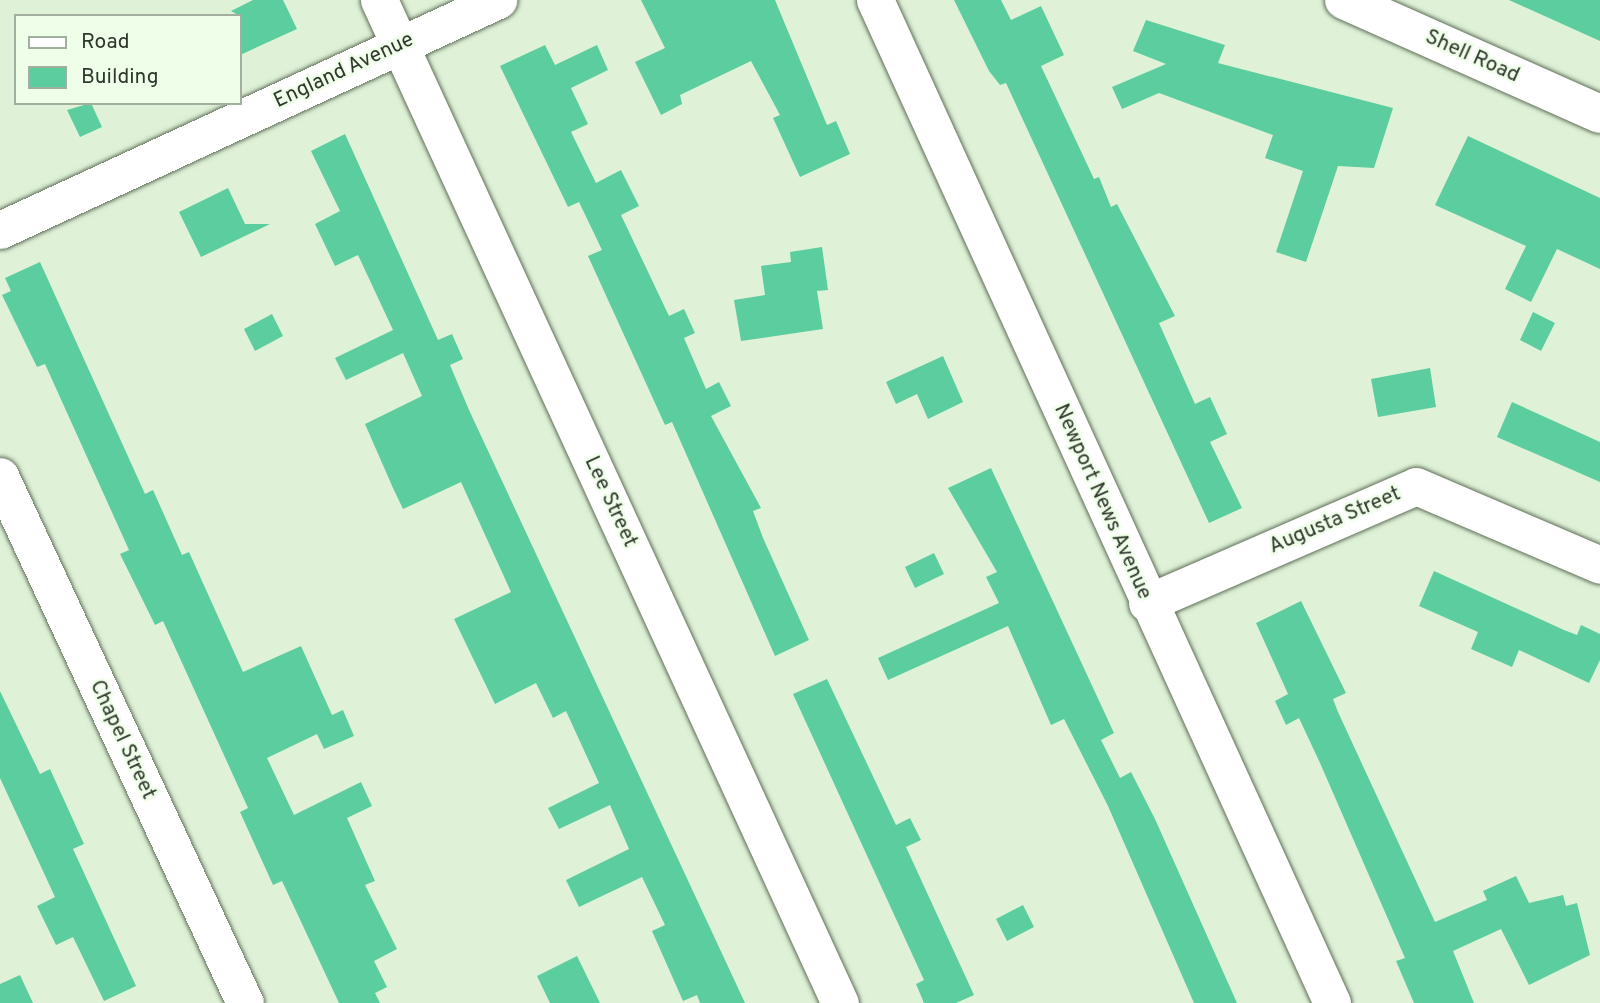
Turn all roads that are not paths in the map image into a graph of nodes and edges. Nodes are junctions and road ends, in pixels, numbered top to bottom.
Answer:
1 (379, 0) edge
2 (498, 0) edge
3 (875, 0) edge
4 (1344, 0) edge
5 (400, 45) junction
6 (1600, 114) edge
7 (0, 230) edge
8 (0, 477) edge
9 (1600, 565) edge
10 (1147, 603) junction
11 (245, 1003) edge
12 (841, 1003) edge
13 (1332, 1003) edge

1 - 5 street, Lee Street
2 - 5 street, England Avenue
3 - 10 street, Newport News Avenue
4 - 6 street, Shell Road
5 - 7 street, England Avenue
5 - 12 street, Lee Street
8 - 11 street, Chapel Street
9 - 10 street, Augusta Street
10 - 13 street, Newport News Avenue

